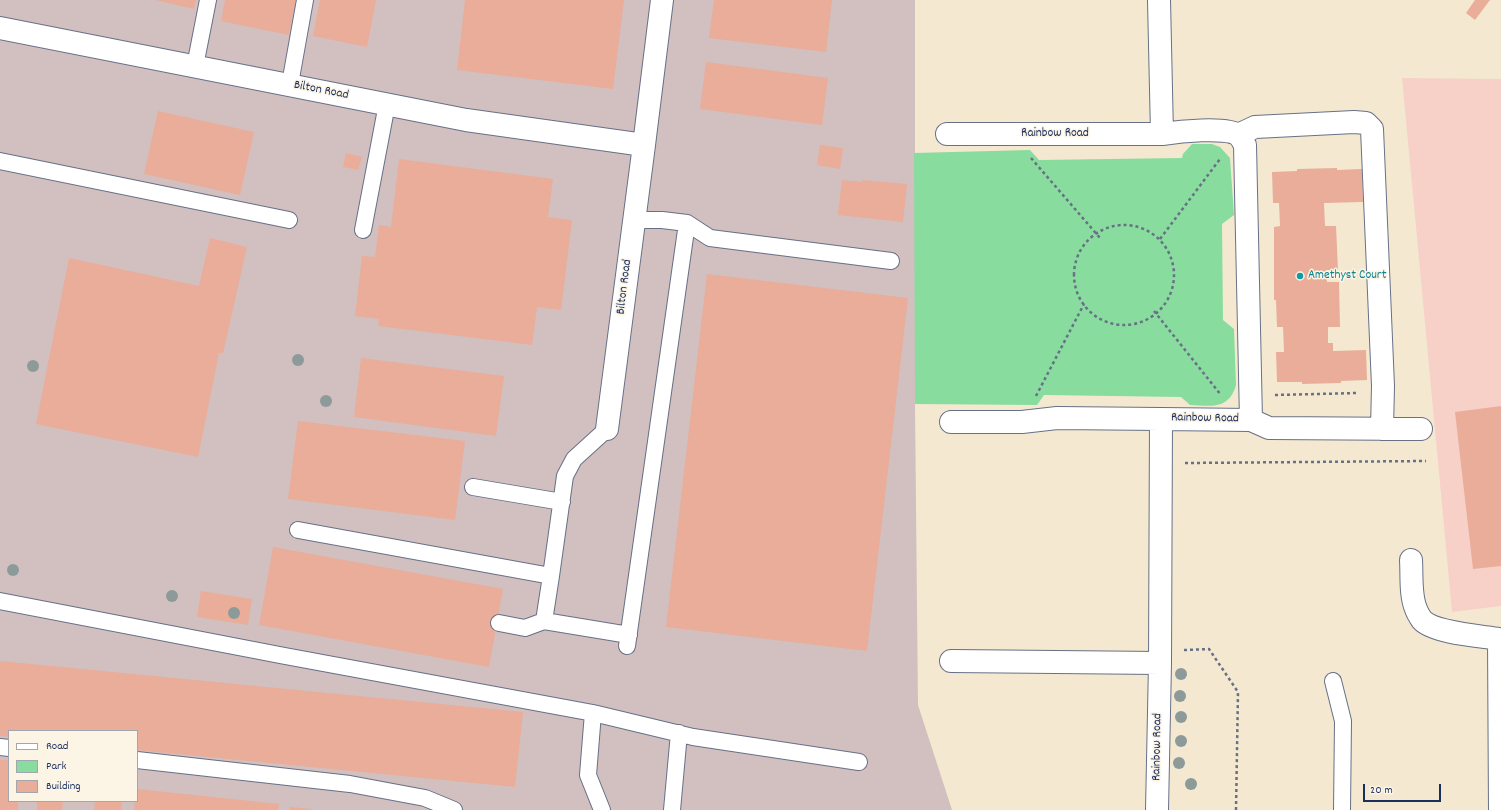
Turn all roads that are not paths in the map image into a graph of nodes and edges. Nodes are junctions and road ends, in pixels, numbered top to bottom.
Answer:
1 (208, 0) edge
2 (305, 0) edge
3 (662, 0) edge
4 (1159, 0) edge
5 (0, 28) edge
6 (195, 66) junction
7 (290, 84) junction
8 (387, 104) junction
9 (947, 134) dead end
10 (1162, 134) junction
11 (1238, 134) junction
12 (644, 145) junction
13 (0, 161) edge
14 (289, 220) dead end
15 (634, 220) junction
16 (687, 223) junction
17 (363, 230) dead end
18 (891, 261) dead end
19 (1162, 419) junction
20 (1246, 420) junction
21 (951, 422) dead end
22 (1382, 429) junction
23 (1421, 429) dead end
24 (607, 430) joint
25 (473, 487) dead end
26 (562, 502) junction
27 (298, 530) dead end
28 (1411, 560) dead end
29 (551, 576) junction
30 (0, 601) edge
31 (544, 621) junction
32 (499, 623) dead end
33 (1500, 638) edge
34 (1160, 657) junction
35 (951, 661) dead end
36 (1333, 680) dead end
37 (593, 713) junction
38 (679, 733) junction
39 (138, 760) edge
40 (859, 762) dead end
41 (454, 810) edge
42 (602, 810) edge
43 (672, 810) edge
44 (1157, 810) edge
45 (1342, 810) edge
46 (1500, 810) edge

1 - 6 lane
2 - 7 lane
3 - 12 street, Bilton Road
4 - 10 street
5 - 6 street, Bilton Road
6 - 7 street, Bilton Road
7 - 8 street, Bilton Road
8 - 12 street, Bilton Road
8 - 17 lane
9 - 10 street, Rainbow Road
10 - 11 street, Rainbow Road
11 - 20 street, Rainbow Road
11 - 22 street
12 - 15 street, Bilton Road
13 - 14 lane
15 - 16 lane
15 - 24 street, Bilton Road
16 - 18 lane
16 - 31 lane
19 - 20 street, Rainbow Road
19 - 21 street
19 - 34 street, Rainbow Road
20 - 22 street
22 - 23 street
24 - 26 lane
25 - 26 lane
26 - 29 lane
27 - 29 lane
28 - 33 street
29 - 31 lane
30 - 37 lane
31 - 32 lane
33 - 46 street
34 - 35 street
34 - 44 street, Rainbow Road
36 - 45 lane
37 - 38 lane
37 - 42 lane
38 - 40 lane
38 - 43 lane
39 - 41 lane

